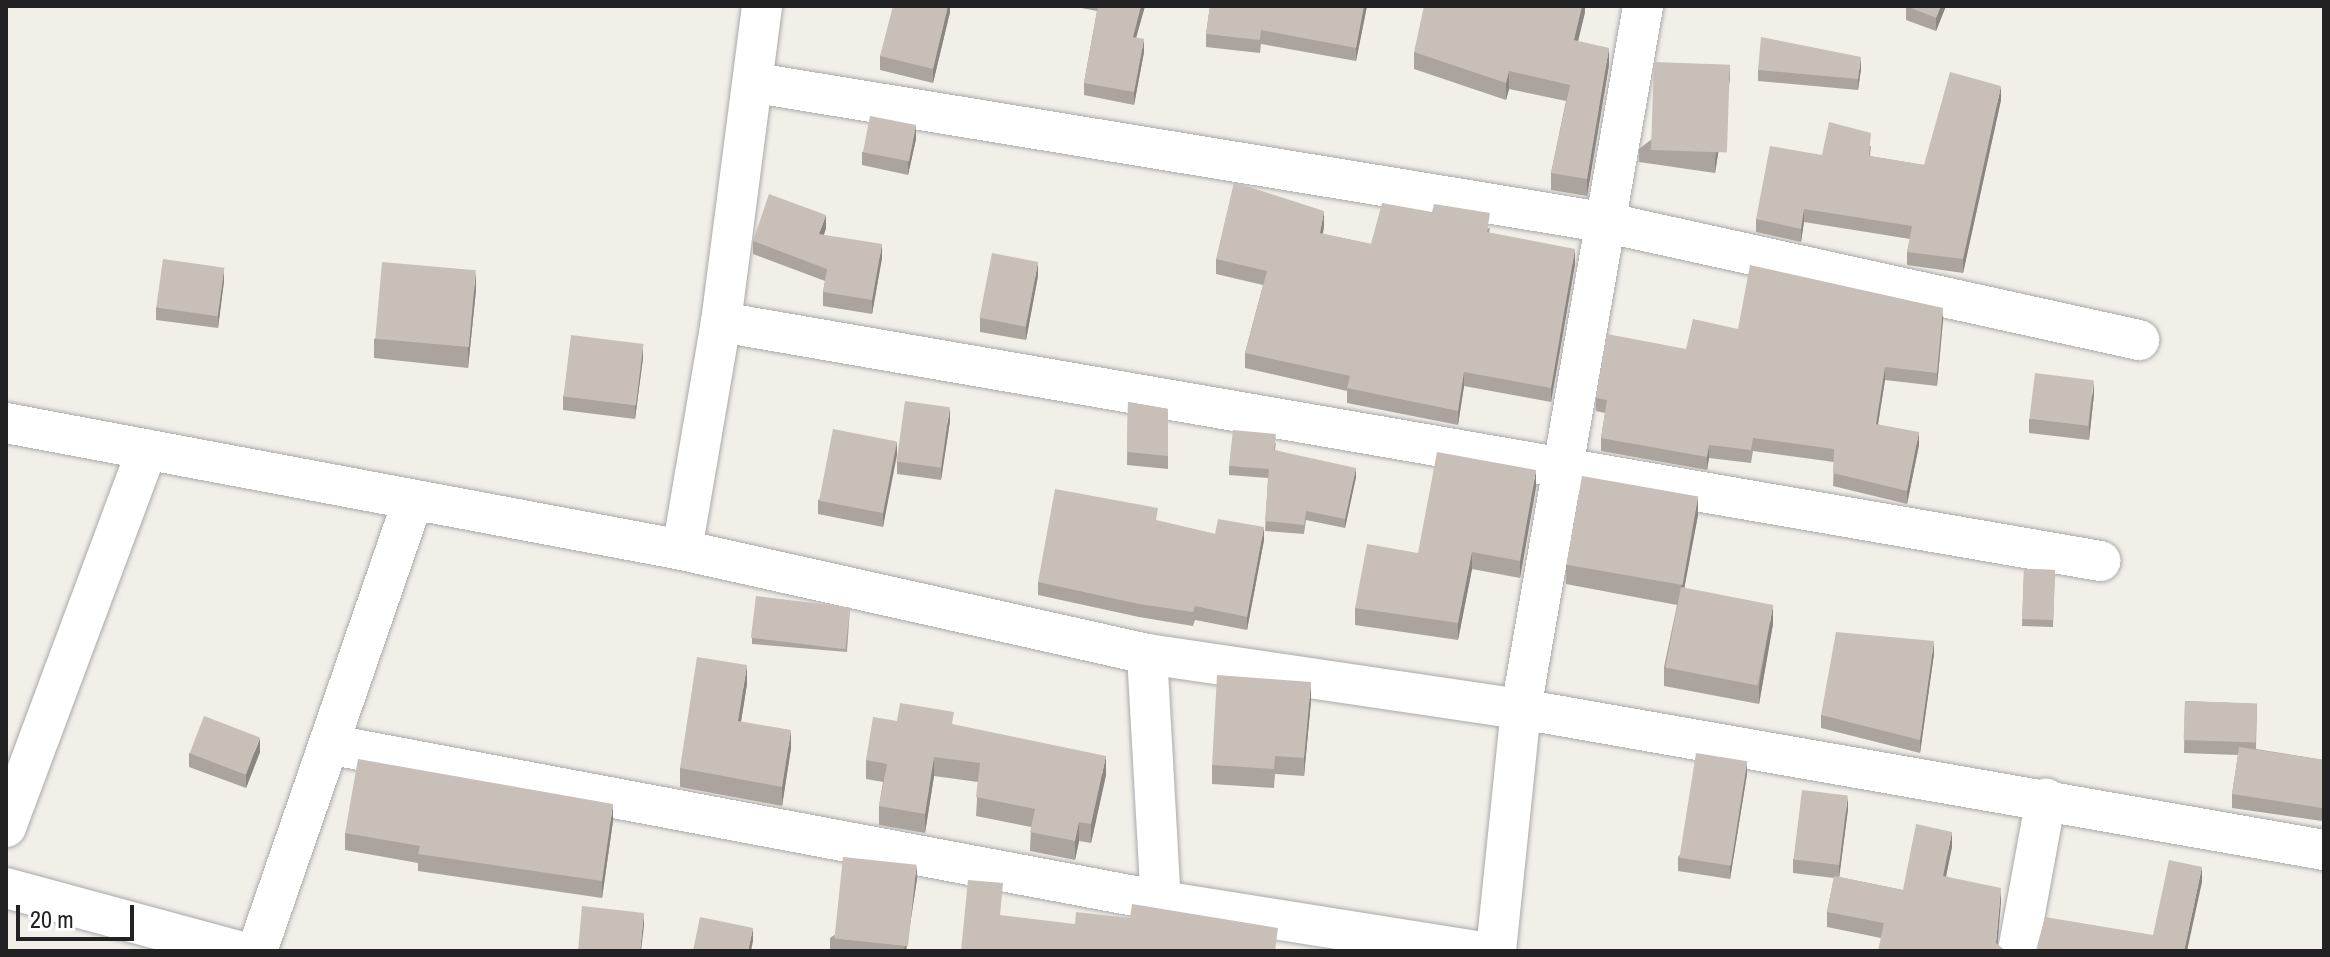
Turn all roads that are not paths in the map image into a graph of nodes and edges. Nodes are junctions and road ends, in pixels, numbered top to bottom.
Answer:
1 (762, 6) edge
2 (1643, 6) edge
3 (756, 83) junction
4 (1608, 223) junction
5 (721, 322) junction
6 (2139, 340) dead end
7 (6, 423) edge
8 (147, 450) junction
9 (1560, 465) junction
10 (413, 501) junction
11 (682, 550) junction
12 (2100, 561) dead end
13 (1147, 654) junction
14 (1521, 709) junction
15 (333, 745) junction
16 (2046, 799) junction
17 (6, 827) edge
18 (2324, 850) edge
19 (6, 888) edge
20 (1161, 901) junction
21 (238, 951) edge
22 (257, 951) edge
23 (1477, 951) edge
24 (1496, 951) edge
25 (2018, 951) edge

1 - 3 street
2 - 4 street
3 - 4 street
3 - 5 street
4 - 6 street
4 - 9 street
5 - 9 street
5 - 11 street
7 - 8 street
8 - 10 street
8 - 17 street
9 - 12 street
9 - 14 street
10 - 11 street
10 - 15 street
11 - 13 street
13 - 14 street
13 - 20 street
14 - 16 street
14 - 24 street
15 - 20 street
15 - 22 street
16 - 18 street
16 - 25 street
19 - 21 street
20 - 23 street

